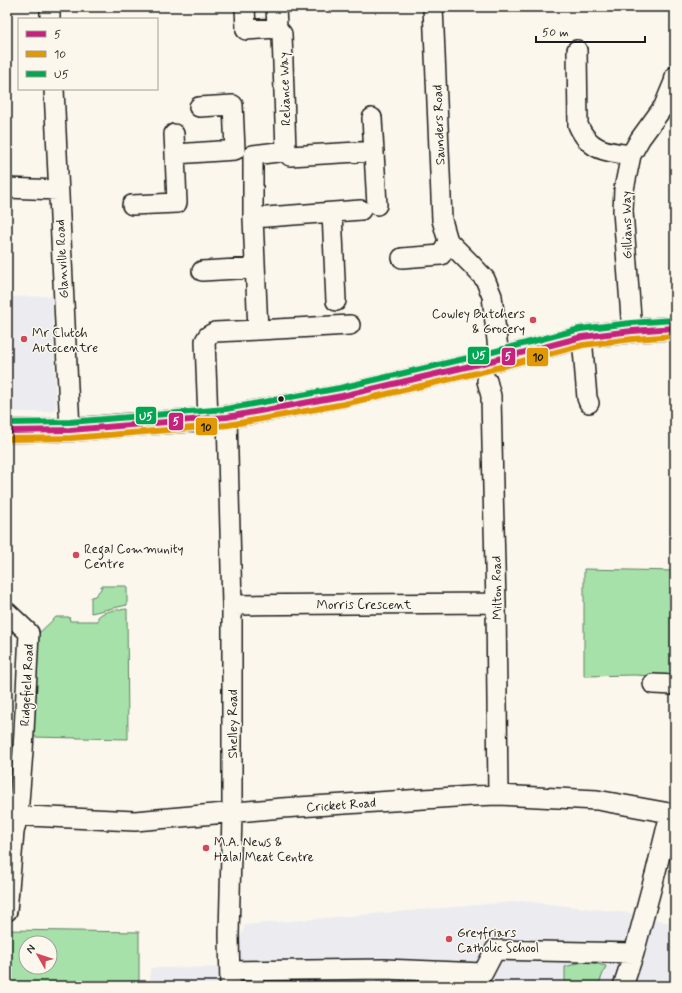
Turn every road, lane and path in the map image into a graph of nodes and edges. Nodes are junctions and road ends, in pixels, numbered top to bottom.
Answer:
1 (50, 7) edge
2 (245, 7) edge
3 (276, 7) edge
4 (433, 7) edge
5 (50, 18) edge
6 (277, 28) junction
7 (577, 50) dead end
8 (675, 76) edge
9 (54, 90) edge
10 (199, 107) dead end
11 (670, 110) edge
12 (372, 118) dead end
13 (174, 134) dead end
14 (286, 151) junction
15 (374, 151) junction
16 (244, 152) junction
17 (183, 153) junction
18 (631, 155) junction
19 (7, 188) edge
20 (58, 190) junction
21 (132, 205) dead end
22 (332, 213) junction
23 (253, 218) junction
24 (448, 241) junction
25 (402, 258) dead end
26 (255, 268) junction
27 (202, 271) dead end
28 (336, 300) dead end
29 (350, 325) dead end
30 (675, 328) edge
31 (258, 330) junction
32 (632, 331) junction
33 (582, 337) junction
34 (499, 358) junction
35 (487, 381) dead end
36 (589, 403) dead end
37 (218, 418) junction
38 (70, 430) junction
39 (7, 431) edge
40 (496, 603) junction
41 (232, 605) junction
42 (7, 612) edge
43 (653, 684) dead end
44 (675, 685) edge
45 (498, 795) junction
46 (232, 813) junction
47 (673, 814) edge
48 (12, 815) edge
49 (7, 911) edge
50 (634, 953) junction
51 (230, 979) edge
52 (623, 986) edge

1 - 5 street
2 - 6 street
3 - 6 street, Reliance Way
4 - 24 street, Saunders Road
6 - 14 street, Reliance Way
7 - 18 street
8 - 11 street, Gillians Way
9 - 20 street, Glanville Road
10 - 16 street
11 - 18 street, Gillians Way
12 - 15 street
13 - 17 street
14 - 15 street
14 - 16 street
15 - 22 street
16 - 17 street
16 - 23 street
17 - 21 street
18 - 32 street, Gillians Way
19 - 20 street
20 - 38 street, Glanville Road
22 - 23 street
22 - 28 street
23 - 26 street
24 - 25 street
24 - 34 street, Saunders Road
26 - 27 street
26 - 31 street
29 - 31 street
30 - 32 main road
31 - 37 street
32 - 33 main road
33 - 34 main road
33 - 36 street
34 - 37 main road
35 - 40 street, Milton Road
37 - 38 main road
37 - 41 street, Shelley Road
38 - 39 main road
40 - 41 street, Morris Crescent
40 - 45 street, Milton Road
41 - 46 street, Shelley Road
42 - 48 street, Ridgefield Road
43 - 44 street
45 - 46 street, Cricket Road
45 - 47 street, Cricket Road
46 - 48 street, Cricket Road
46 - 51 street, Shelley Road
47 - 50 street
48 - 49 street, Ridgefield Road
50 - 51 street
50 - 52 street

